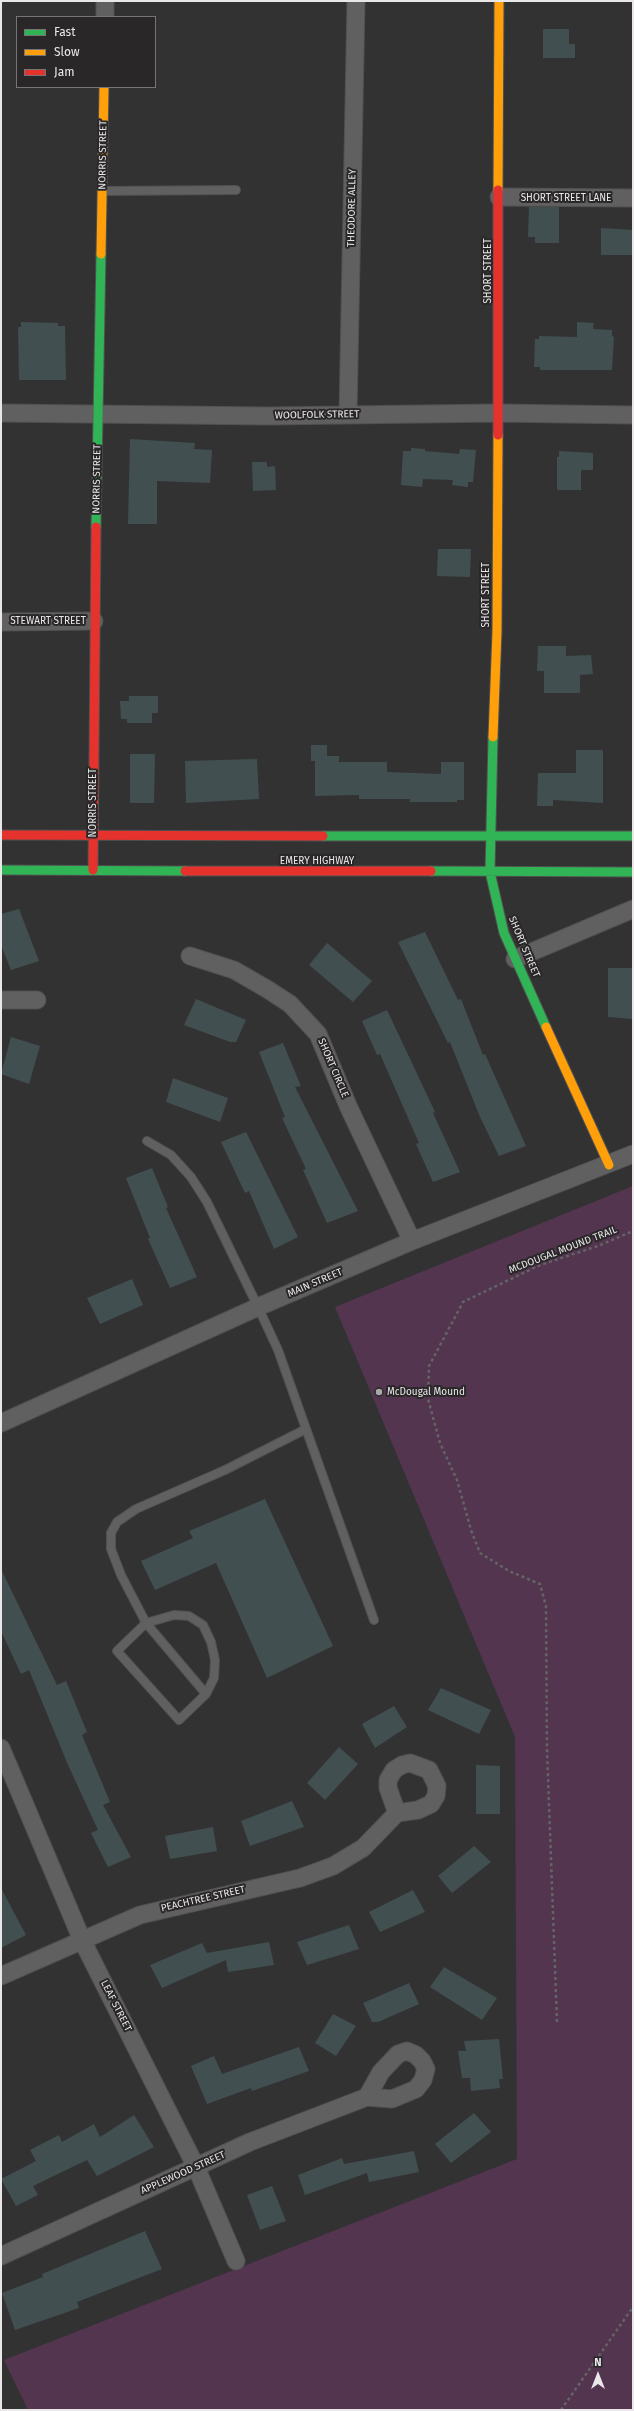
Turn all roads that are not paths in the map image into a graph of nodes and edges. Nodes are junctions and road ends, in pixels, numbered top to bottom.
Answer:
1 (105, 1) edge
2 (356, 1) edge
3 (499, 1) edge
4 (105, 16) edge
5 (104, 88) edge
6 (236, 190) dead end
7 (102, 191) junction
8 (499, 198) junction
9 (633, 198) edge
10 (1, 413) edge
11 (498, 413) junction
12 (99, 415) junction
13 (348, 415) junction
14 (633, 415) edge
15 (94, 621) junction
16 (1, 622) edge
17 (1, 835) edge
18 (92, 835) junction
19 (490, 836) junction
20 (633, 836) edge
21 (1, 870) edge
22 (93, 870) junction
23 (490, 872) junction
24 (633, 872) edge
25 (633, 909) edge
26 (190, 956) dead end
27 (516, 959) junction
28 (1, 1000) edge
29 (37, 1000) dead end
30 (147, 1141) dead end
31 (633, 1154) edge
32 (609, 1165) junction
33 (412, 1241) junction
34 (258, 1307) junction
35 (1, 1423) edge
36 (306, 1429) junction
37 (374, 1620) dead end
38 (146, 1623) junction
39 (206, 1694) junction
40 (1, 1748) edge
41 (396, 1813) dead end
42 (82, 1940) junction
43 (1, 1976) edge
44 (367, 2097) dead end
45 (196, 2167) junction
46 (1, 2256) edge
47 (236, 2261) dead end

1 - 4 street
2 - 13 street, THEODORE ALLEY
3 - 8 main road, SHORT STREET
5 - 7 main road, NORRIS STREET
6 - 7 lane
7 - 12 main road, NORRIS STREET
8 - 9 street, SHORT STREET LANE
8 - 11 main road, SHORT STREET
10 - 12 street, WOOLFOLK STREET
11 - 13 street, WOOLFOLK STREET
11 - 14 street, WOOLFOLK STREET
11 - 19 main road, SHORT STREET
12 - 13 street, WOOLFOLK STREET
12 - 15 main road, NORRIS STREET
15 - 16 street, STEWART STREET
15 - 18 main road, NORRIS STREET
17 - 18 main road
18 - 19 main road
18 - 22 main road, NORRIS STREET
19 - 20 main road
19 - 23 main road, SHORT STREET
21 - 22 main road, EMERY HIGHWAY
22 - 23 main road, EMERY HIGHWAY
23 - 24 main road, EMERY HIGHWAY
23 - 27 main road, SHORT STREET
25 - 27 street
26 - 33 street, SHORT CIRCLE
27 - 32 main road, SHORT STREET
28 - 29 street
30 - 34 lane
31 - 32 street, MAIN STREET
32 - 33 street, MAIN STREET
33 - 34 street, MAIN STREET
34 - 35 street, MAIN STREET
34 - 36 lane
36 - 37 lane
36 - 38 lane
38 - 39 lane
38 - 39 lane
38 - 39 lane
40 - 42 street, LEAF STREET
41 - 42 street, PEACHTREE STREET
42 - 43 street, PEACHTREE STREET
42 - 45 street, LEAF STREET
44 - 45 street, APPLEWOOD STREET
45 - 46 street, APPLEWOOD STREET
45 - 47 street, LEAF STREET

